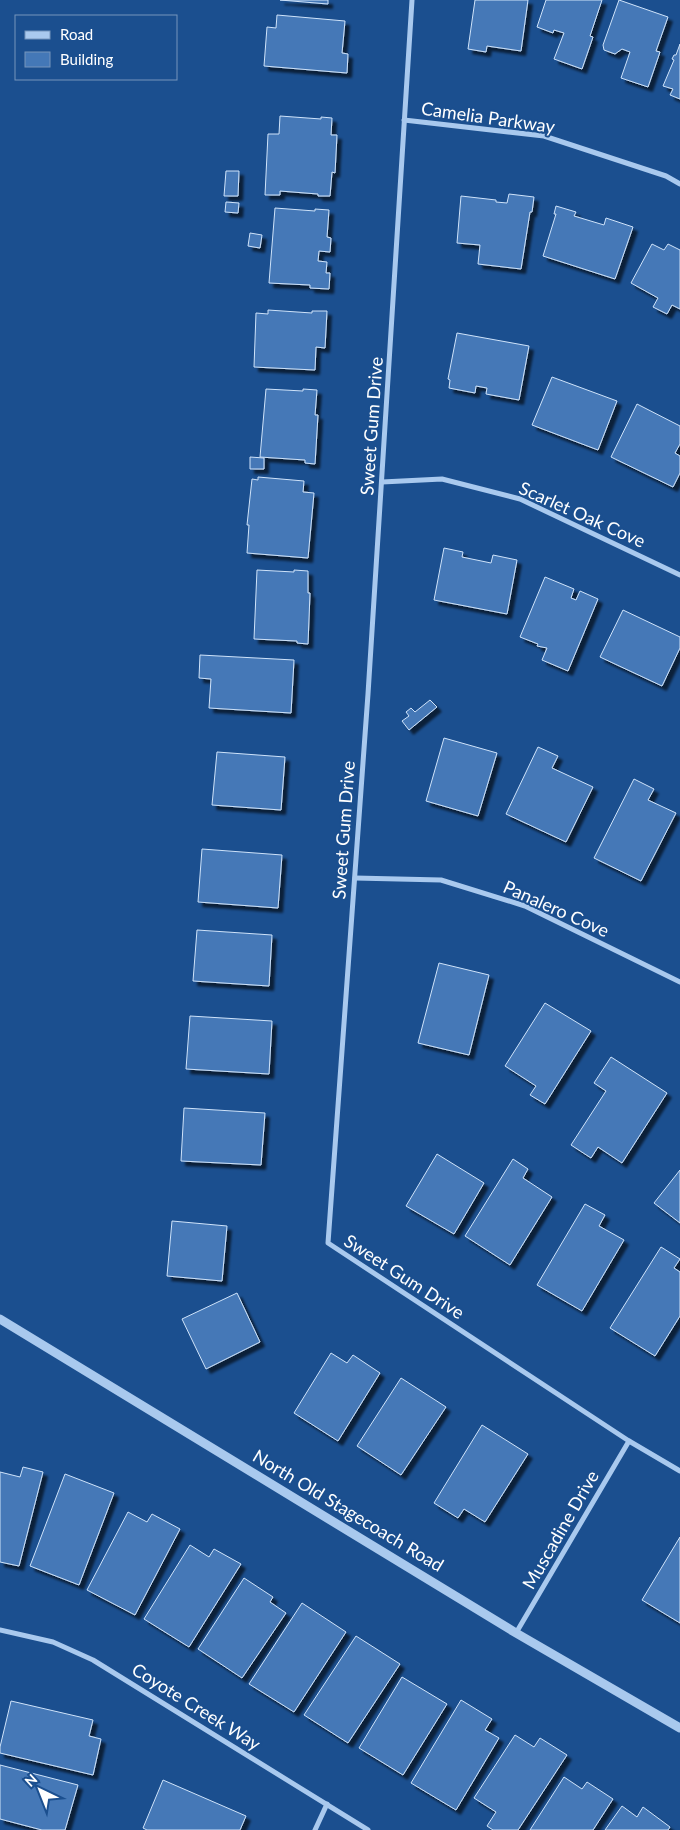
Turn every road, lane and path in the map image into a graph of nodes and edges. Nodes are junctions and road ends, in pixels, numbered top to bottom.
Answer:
1 (412, 0) edge
2 (404, 120) junction
3 (680, 184) edge
4 (382, 482) junction
5 (680, 574) edge
6 (354, 878) junction
7 (680, 982) edge
8 (0, 1319) edge
9 (629, 1441) junction
10 (680, 1471) edge
11 (0, 1630) edge
12 (516, 1633) junction
13 (680, 1728) edge
14 (328, 1804) junction
15 (315, 1830) edge
16 (368, 1830) edge

1 - 2 street, Sweet Gum Drive
2 - 3 street, Camelia Parkway
2 - 4 street, Sweet Gum Drive
4 - 5 street, Scarlet Oak Cove
4 - 6 street, Sweet Gum Drive
6 - 7 street, Panalero Cove
6 - 9 street, Sweet Gum Drive
8 - 12 street, North Old Stagecoach Road
9 - 10 street, Sweet Gum Drive
9 - 12 street, Muscadine Drive
11 - 14 street, Coyote Creek Way
12 - 13 street, North Old Stagecoach Road
14 - 15 street
14 - 16 street, Coyote Creek Way

